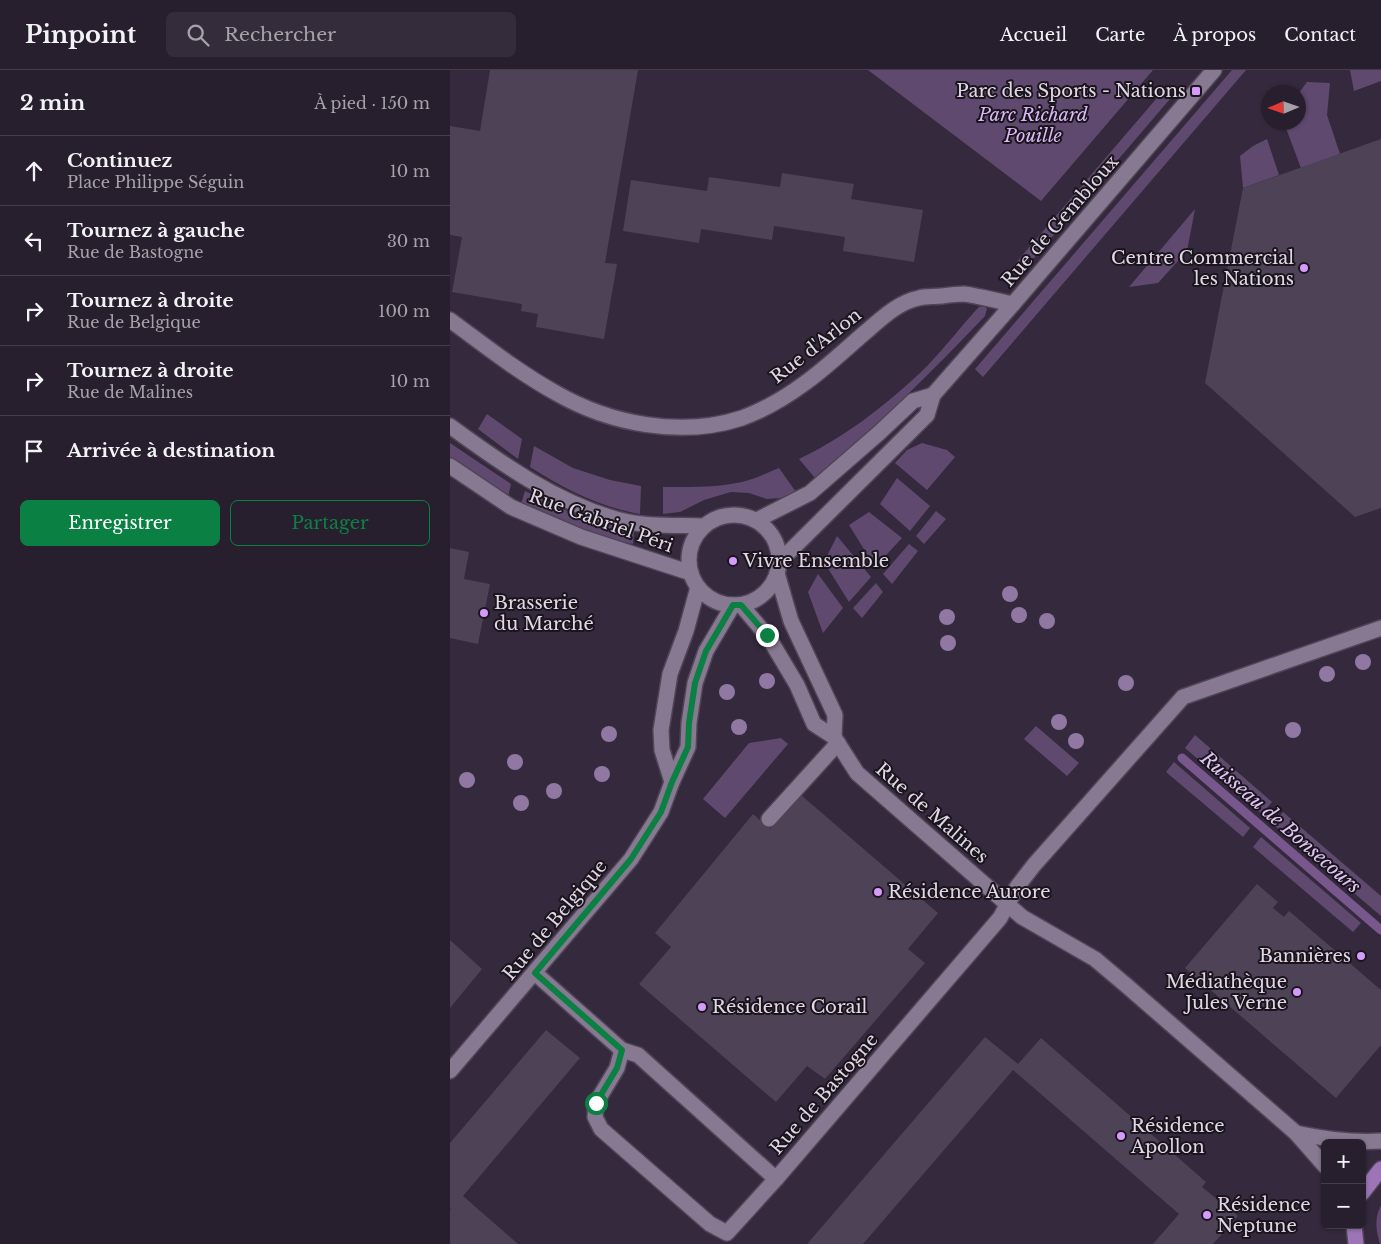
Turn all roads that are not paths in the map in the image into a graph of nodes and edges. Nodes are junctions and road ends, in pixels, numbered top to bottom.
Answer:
1 (1214, 70) edge
2 (1012, 304) junction
3 (450, 320) edge
4 (932, 395) junction
5 (450, 426) edge
6 (450, 466) edge
7 (757, 520) junction
8 (703, 526) junction
9 (779, 567) junction
10 (691, 573) junction
11 (698, 587) junction
12 (737, 605) junction
13 (1381, 628) edge
14 (836, 740) junction
15 (672, 782) junction
16 (769, 819) dead end
17 (1007, 904) junction
18 (535, 973) junction
19 (622, 1050) junction
20 (450, 1071) edge
21 (1296, 1133) junction
22 (1381, 1141) edge
23 (1321, 1161) edge
24 (1381, 1169) edge
25 (776, 1179) junction
26 (1366, 1188) edge
27 (1354, 1229) edge
28 (726, 1239) edge
29 (1356, 1244) edge

1 - 2 street, Rue de Gembloux
2 - 3 street, Rue d'Arlon
2 - 4 street, Rue de Gembloux
4 - 7 street, Rue de Gembloux
4 - 9 street, Rue de Gembloux
5 - 8 street, Rue Gabriel Péri
6 - 10 street, Rue Gabriel Péri
7 - 8 street
7 - 9 street
8 - 10 street
9 - 12 street
9 - 14 street
10 - 11 street
11 - 12 street
11 - 15 street
12 - 14 street, Rue de Malines
12 - 15 street, Rue de Belgique
13 - 17 street, Rue de Bastogne
14 - 16 street
14 - 17 street, Rue de Malines
15 - 18 street, Rue de Belgique
17 - 21 street, Rue de Malines
17 - 25 street, Rue de Bastogne
18 - 19 street, Rue de Bastogne
18 - 20 street, Rue de Belgique
19 - 25 street, Rue de Bastogne
19 - 28 street
21 - 22 street
21 - 23 street, Rue de Malines
24 - 26 main road
25 - 28 street
27 - 29 main road

